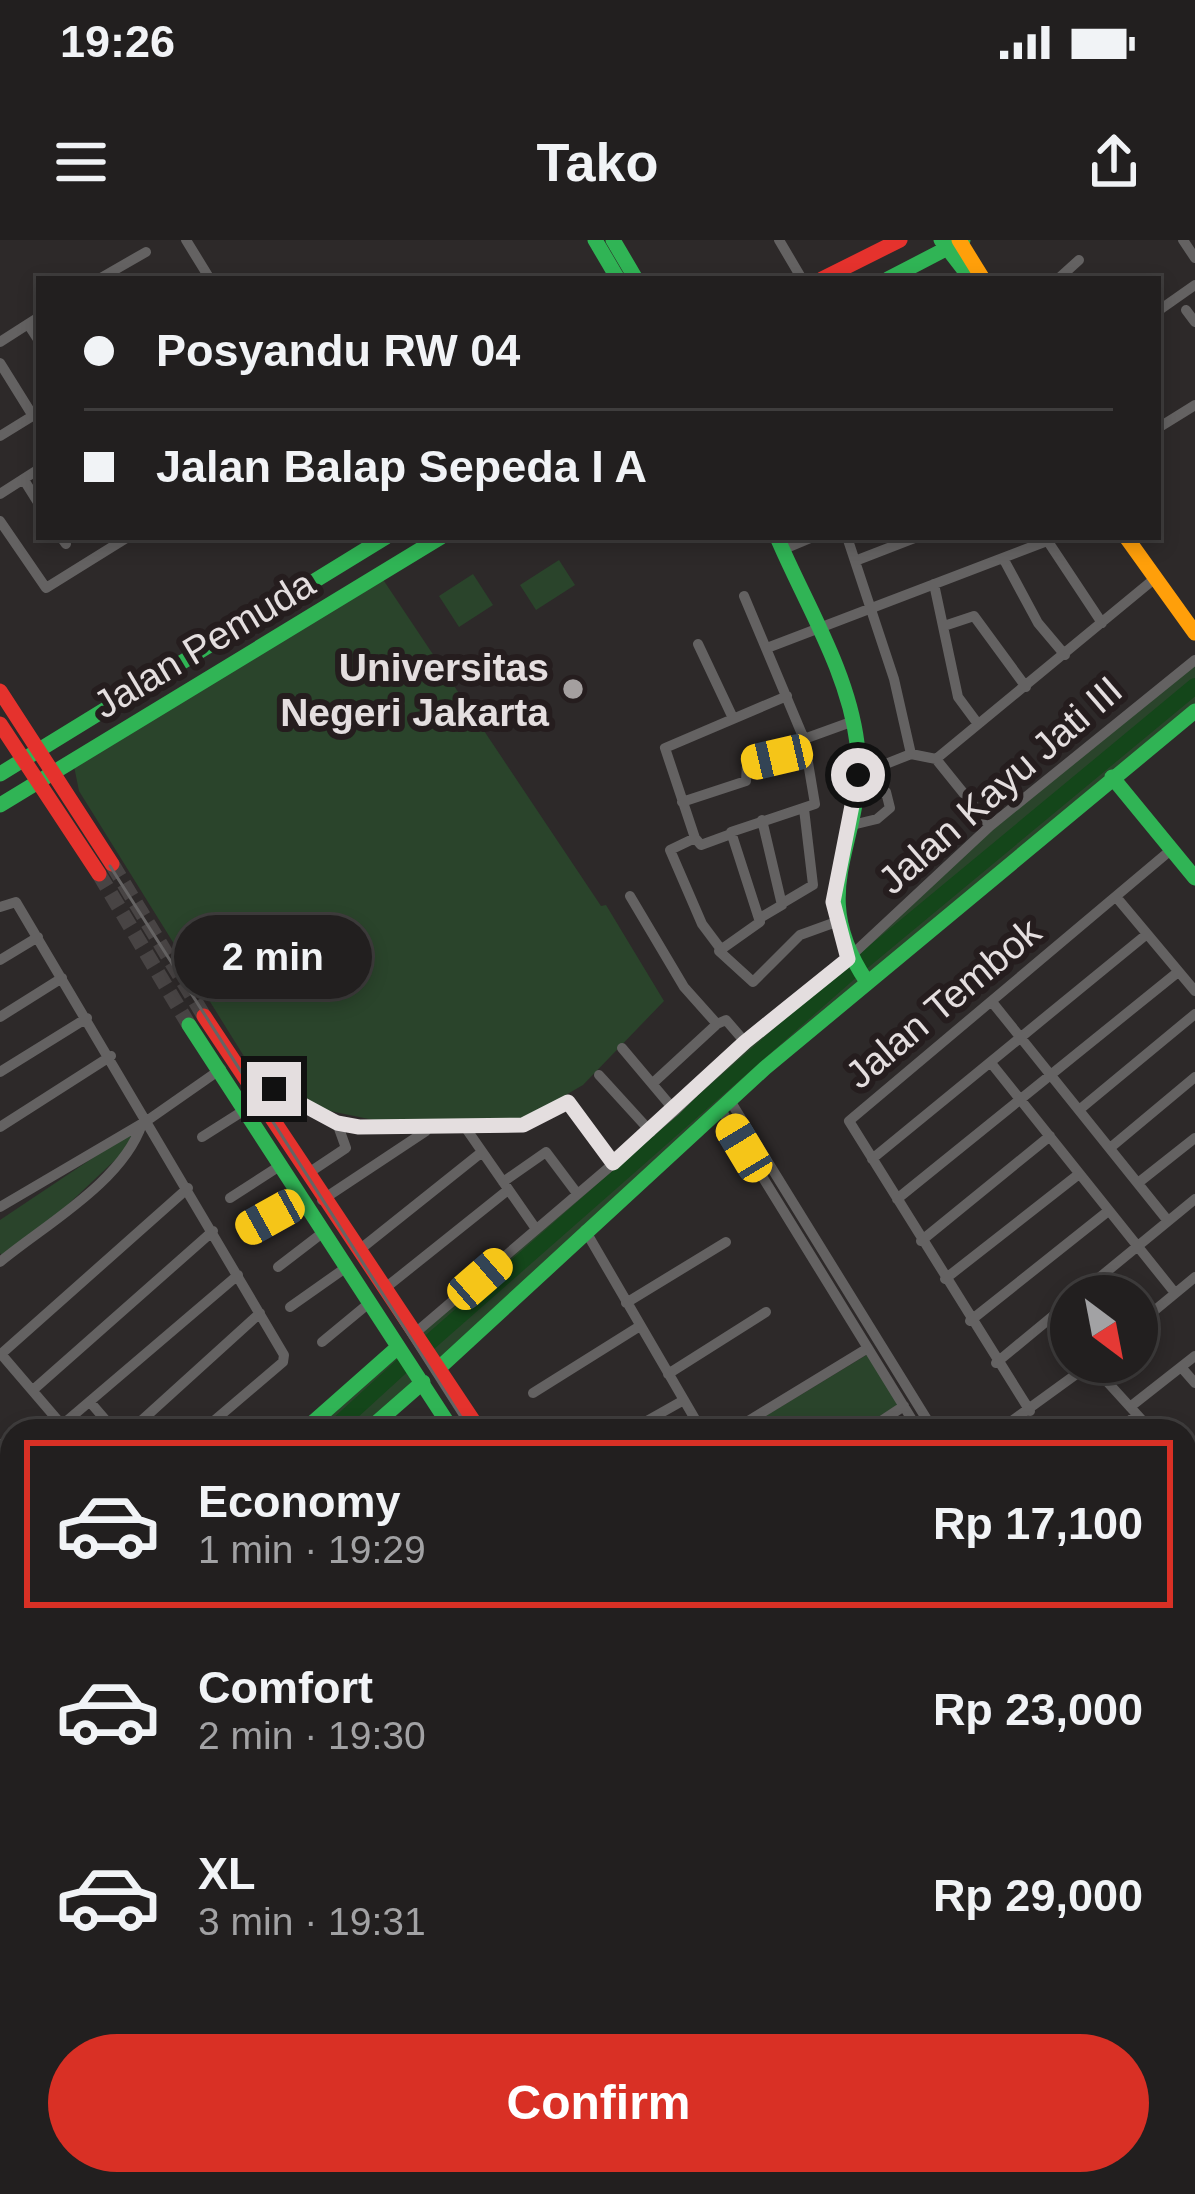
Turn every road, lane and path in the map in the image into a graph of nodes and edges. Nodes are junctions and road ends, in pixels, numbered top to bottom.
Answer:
1 (186, 240) edge
2 (595, 240) edge
3 (779, 240) edge
4 (900, 240) edge
5 (1183, 240) edge
6 (955, 242) edge
7 (622, 243) edge
8 (146, 252) dead end
9 (1195, 259) edge
10 (1079, 260) dead end
11 (106, 276) edge
12 (208, 276) edge
13 (616, 276) edge
14 (635, 276) edge
15 (800, 276) edge
16 (828, 276) edge
17 (893, 276) edge
18 (970, 276) edge
19 (981, 276) edge
20 (1061, 276) edge
21 (1195, 285) edge
22 (1161, 308) edge
23 (1186, 310) dead end
24 (34, 320) edge
25 (1195, 322) edge
26 (0, 342) edge
27 (0, 363) edge
28 (1195, 404) edge
29 (36, 414) edge
30 (1161, 428) edge
31 (0, 436) edge
32 (36, 471) edge
33 (23, 480) junction
34 (0, 494) edge
35 (36, 500) edge
36 (0, 521) edge
37 (123, 540) edge
38 (436, 540) edge
39 (848, 540) edge
40 (910, 540) edge
41 (1044, 540) edge
42 (1047, 540) edge
43 (1128, 540) edge
44 (780, 543) edge
45 (357, 545) edge
46 (1003, 558) junction
47 (855, 562) junction
48 (1153, 580) junction
49 (934, 584) junction
50 (744, 596) dead end
51 (870, 605) junction
52 (1102, 623) junction
53 (944, 626) junction
54 (818, 628) junction
55 (1195, 633) edge
56 (698, 644) dead end
57 (767, 648) junction
58 (1065, 655) junction
59 (1195, 660) edge
60 (1026, 687) junction
61 (0, 691) edge
62 (787, 696) junction
63 (1195, 711) edge
64 (731, 716) junction
65 (851, 722) junction
66 (0, 724) edge
67 (978, 724) junction
68 (806, 744) junction
69 (38, 751) junction
70 (911, 754) junction
71 (936, 759) junction
72 (22, 760) junction
73 (0, 774) edge
74 (858, 775) junction
75 (47, 777) junction
76 (1112, 777) junction
77 (853, 798) junction
78 (682, 802) junction
79 (0, 805) edge
80 (804, 809) junction
81 (762, 820) junction
82 (848, 826) junction
83 (990, 826) junction
84 (731, 834) junction
85 (695, 838) junction
86 (1172, 849) junction
87 (105, 869) tunnel mouth
88 (1195, 878) edge
89 (630, 896) dead end
90 (1117, 898) junction
91 (782, 904) junction
92 (0, 907) edge
93 (760, 918) junction
94 (836, 922) junction
95 (1147, 934) junction
96 (38, 937) junction
97 (720, 948) junction
98 (0, 960) edge
99 (848, 960) junction
100 (1178, 971) junction
101 (62, 978) junction
102 (865, 980) junction
103 (1195, 992) edge
104 (992, 1002) junction
105 (1195, 1014) edge
106 (0, 1017) edge
107 (87, 1018) junction
108 (717, 1024) junction
109 (1021, 1038) junction
110 (745, 1042) junction
111 (622, 1048) dead end
112 (111, 1056) junction
113 (233, 1061) junction
114 (991, 1064) junction
115 (218, 1071) junction
116 (0, 1072) edge
117 (599, 1075) dead end
118 (1051, 1075) junction
119 (1195, 1077) edge
120 (653, 1083) junction
121 (248, 1084) junction
122 (1021, 1098) junction
123 (724, 1103) junction
124 (1079, 1110) junction
125 (243, 1111) junction
126 (675, 1112) junction
127 (145, 1122) junction
128 (337, 1123) junction
129 (0, 1127) edge
130 (465, 1127) junction
131 (429, 1129) junction
132 (651, 1132) junction
133 (1050, 1136) junction
134 (202, 1137) dead end
135 (1195, 1138) edge
136 (1110, 1148) junction
137 (482, 1152) junction
138 (872, 1159) junction
139 (613, 1163) junction
140 (278, 1167) junction
141 (306, 1174) junction
142 (1079, 1174) junction
143 (1138, 1183) junction
144 (505, 1186) junction
145 (188, 1188) junction
146 (575, 1192) junction
147 (230, 1198) dead end
148 (897, 1199) junction
149 (1195, 1199) edge
150 (299, 1200) junction
151 (322, 1200) junction
152 (0, 1207) edge
153 (1107, 1212) junction
154 (1168, 1221) junction
155 (536, 1229) junction
156 (247, 1230) dead end
157 (585, 1230) junction
158 (213, 1231) junction
159 (321, 1234) junction
160 (921, 1241) junction
161 (726, 1242) dead end
162 (1136, 1247) junction
163 (359, 1254) junction
164 (1, 1259) edge
165 (278, 1267) dead end
166 (344, 1269) junction
167 (238, 1274) junction
168 (1103, 1275) edge
169 (1195, 1277) edge
170 (946, 1279) junction
171 (383, 1290) junction
172 (1175, 1293) junction
173 (626, 1303) junction
174 (368, 1304) junction
175 (290, 1307) dead end
176 (1158, 1307) edge
177 (766, 1312) dead end
178 (260, 1313) junction
179 (1050, 1319) edge
180 (970, 1321) junction
181 (640, 1326) junction
182 (417, 1338) junction
183 (322, 1342) dead end
184 (868, 1348) junction
185 (401, 1351) junction
186 (0, 1354) edge
187 (1195, 1356) edge
188 (996, 1363) junction
189 (435, 1365) junction
190 (1181, 1367) junction
191 (668, 1373) junction
192 (420, 1378) junction
193 (1066, 1383) edge
194 (1110, 1383) edge
195 (1195, 1383) edge
196 (33, 1390) junction
197 (533, 1393) dead end
198 (684, 1400) junction
199 (90, 1402) junction
200 (904, 1406) junction
201 (1030, 1411) junction
202 (1134, 1411) junction
203 (57, 1419) edge
204 (74, 1419) edge
205 (105, 1419) edge
206 (143, 1419) edge
207 (216, 1419) edge
208 (317, 1419) edge
209 (379, 1419) edge
210 (444, 1419) edge
211 (472, 1419) edge
212 (650, 1419) edge
213 (695, 1419) edge
214 (752, 1419) edge
215 (884, 1419) edge
216 (912, 1419) edge
217 (926, 1419) edge
218 (1017, 1419) edge
219 (1127, 1419) edge
220 (1141, 1419) edge

1 - 12 street
2 - 13 main road
3 - 15 street
4 - 16 main road
5 - 9 street
6 - 17 main road
6 - 18 main road
6 - 19 main road
7 - 14 main road
8 - 11 street
10 - 20 street
21 - 22 street
23 - 25 street
24 - 26 street
27 - 29 street
28 - 30 street
29 - 31 street
32 - 33 street
33 - 34 street
33 - 35 street
36 - 37 street
38 - 75 main road, Jalan Pemuda
39 - 47 street
40 - 47 street
41 - 46 street
42 - 52 street
43 - 48 main road
44 - 54 main road
45 - 69 main road, Jalan Pemuda
46 - 49 street
46 - 58 street
47 - 51 street
48 - 52 street
48 - 55 main road
49 - 51 street
49 - 53 street
50 - 57 street
51 - 54 street
51 - 70 street
52 - 58 street
53 - 60 street
53 - 67 street
54 - 57 street
54 - 65 main road
56 - 64 street
57 - 62 street
58 - 60 street
59 - 83 street, Jalan Kayu Jati III
60 - 67 street
61 - 69 main road
62 - 64 street
62 - 68 street
63 - 76 main road
64 - 78 street
65 - 68 street
65 - 74 main road
66 - 72 main road
67 - 71 street
68 - 78 street
68 - 80 street
69 - 72 main road, Jalan Pemuda
69 - 75 main road
70 - 71 street
70 - 74 street
71 - 83 street
72 - 73 main road, Jalan Pemuda
72 - 75 main road
74 - 77 main road
75 - 79 main road, Jalan Pemuda
75 - 87 main road
76 - 86 main road
76 - 102 main road
77 - 82 main road
77 - 82 street
78 - 85 street
80 - 81 street
80 - 91 street
81 - 84 street
81 - 91 street
82 - 94 main road
83 - 99 street, Jalan Kayu Jati III
84 - 85 street
84 - 93 street
85 - 97 street
86 - 88 main road
86 - 90 street, Jalan Tembok
89 - 108 street
90 - 95 street
90 - 104 street, Jalan Tembok
91 - 93 street
92 - 96 street
93 - 97 street
94 - 97 street
94 - 99 main road
95 - 100 street
95 - 109 street
96 - 98 street
96 - 101 street
99 - 102 main road
99 - 110 street, Jalan Kayu Jati III
100 - 103 street
100 - 118 street
101 - 106 street
101 - 107 street
102 - 123 main road
104 - 109 street
104 - 138 street, Jalan Tembok
105 - 124 street
107 - 112 street
107 - 116 street
108 - 110 street
108 - 120 street
109 - 114 street
109 - 118 street
110 - 126 street, Jalan Kayu Jati III
111 - 120 street
112 - 127 street
112 - 129 street
113 - 115 street
113 - 115 main road
113 - 121 main road
114 - 122 street
114 - 138 street
115 - 125 main road
115 - 127 street
117 - 132 street
118 - 122 street
118 - 124 street
119 - 136 street
120 - 126 street
121 - 128 street
121 - 141 main road
122 - 133 street
122 - 148 street
123 - 157 main road
123 - 184 street
123 - 217 street
124 - 136 street
125 - 134 street
125 - 140 main road
126 - 132 street, Jalan Kayu Jati III
127 - 145 street
127 - 152 street
127 - 164 street
128 - 131 street
128 - 141 street
130 - 131 street
130 - 137 street
130 - 139 street
131 - 151 street
132 - 139 street, Jalan Kayu Jati III
133 - 142 street
133 - 160 street
135 - 143 street
136 - 143 street
137 - 144 street
137 - 163 street
138 - 148 street, Jalan Tembok
139 - 146 street, Jalan Kayu Jati III
140 - 147 street
140 - 150 main road
141 - 151 main road
142 - 153 street
142 - 170 street
143 - 154 street
144 - 146 street
144 - 155 street
144 - 171 street
145 - 158 street
145 - 186 street
146 - 155 street, Jalan Kayu Jati III
148 - 160 street, Jalan Tembok
149 - 154 street
150 - 156 street
150 - 159 main road
151 - 163 main road
153 - 162 street
153 - 180 street
154 - 162 street
155 - 182 street, Jalan Kayu Jati III
157 - 173 street
157 - 189 main road
158 - 167 street
158 - 196 street
159 - 165 street
159 - 166 main road
160 - 170 street, Jalan Tembok
161 - 173 street
162 - 168 street
162 - 172 street
163 - 166 main road
163 - 171 main road
166 - 174 main road
166 - 175 street
167 - 178 street
167 - 199 street
169 - 172 street
170 - 180 street, Jalan Tembok
171 - 182 main road
172 - 176 street
173 - 181 street
174 - 183 street
174 - 185 main road
177 - 191 street
178 - 206 street
178 - 207 street
179 - 188 street
180 - 188 street, Jalan Tembok
181 - 191 street
181 - 197 street
182 - 189 main road
184 - 200 street
184 - 214 street
185 - 192 main road
185 - 208 main road
186 - 196 street
187 - 190 street
188 - 201 street, Jalan Tembok
189 - 211 main road
190 - 195 street
190 - 202 street
191 - 198 street
192 - 209 main road
192 - 210 main road
193 - 201 street
194 - 202 street
196 - 203 street
198 - 212 street
198 - 213 street
199 - 204 street
199 - 205 street
200 - 215 street
200 - 216 street
201 - 218 street
202 - 219 street
202 - 220 street

